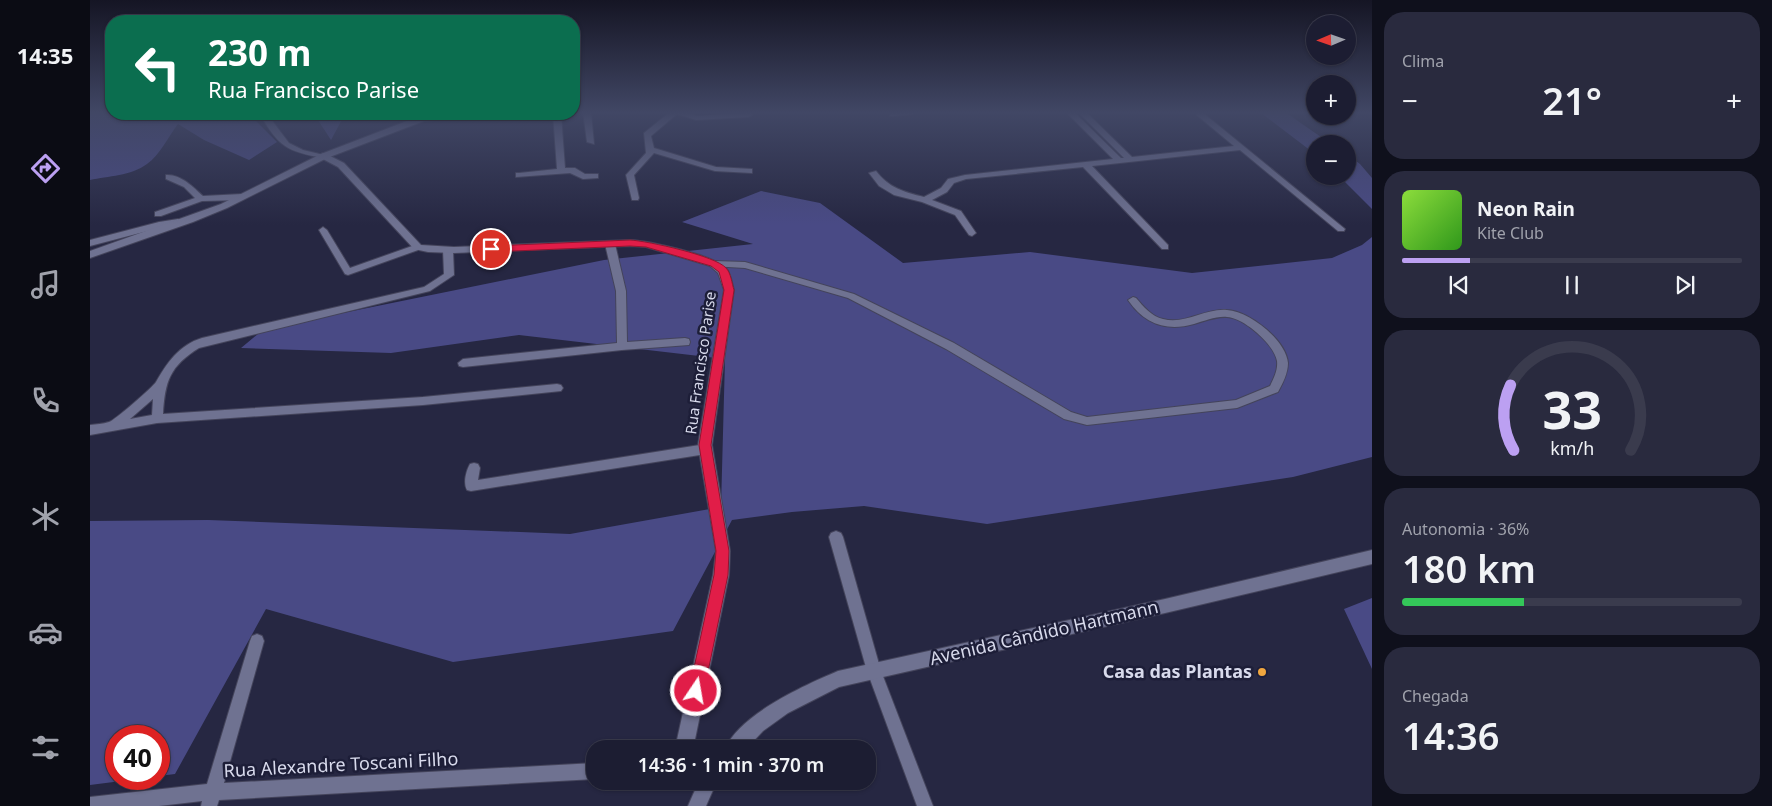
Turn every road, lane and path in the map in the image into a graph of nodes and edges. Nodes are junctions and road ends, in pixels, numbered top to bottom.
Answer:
1 (651, 149) edge
2 (294, 150) edge
3 (340, 150) edge
4 (560, 150) edge
5 (653, 150) edge
6 (1108, 150) edge
7 (1120, 150) edge
8 (1227, 150) edge
9 (1244, 150) edge
10 (324, 156) junction
11 (1131, 160) junction
12 (1119, 161) junction
13 (1085, 164) junction
14 (561, 171) junction
15 (749, 171) dead end
16 (873, 173) dead end
17 (519, 175) dead end
18 (595, 176) dead end
19 (169, 177) dead end
20 (944, 190) junction
21 (242, 197) junction
22 (635, 198) dead end
23 (201, 199) junction
24 (925, 200) junction
25 (958, 213) junction
26 (158, 214) dead end
27 (190, 220) junction
28 (1341, 229) dead end
29 (323, 230) dead end
30 (972, 233) dead end
31 (90, 243) edge
32 (610, 244) junction
33 (418, 247) junction
34 (1166, 247) dead end
35 (448, 250) junction
36 (90, 255) edge
37 (714, 264) junction
38 (1133, 300) dead end
39 (685, 342) dead end
40 (622, 346) junction
41 (463, 363) dead end
42 (160, 386) junction
43 (557, 388) dead end
44 (157, 419) junction
45 (115, 426) junction
46 (90, 430) edge
47 (706, 450) junction
48 (474, 468) dead end
49 (836, 537) dead end
50 (1372, 557) edge
51 (256, 641) dead end
52 (874, 671) junction
53 (686, 740) edge
54 (741, 740) edge
55 (586, 771) edge
56 (704, 790) edge
57 (211, 799) edge
58 (90, 805) edge
59 (698, 806) edge
60 (925, 806) edge

1 - 22 street
2 - 10 street
3 - 10 street
4 - 14 street
5 - 15 street
6 - 12 street
7 - 11 street
8 - 11 street
9 - 28 street
10 - 21 street
10 - 33 street
11 - 12 street
12 - 13 street
13 - 20 street
13 - 34 street
14 - 17 street
14 - 18 street
16 - 24 street
19 - 23 street
20 - 24 street
20 - 25 street
21 - 23 street
21 - 27 street
23 - 26 street
24 - 25 street
25 - 30 street
27 - 31 street
27 - 36 street
29 - 33 street
32 - 35 street
32 - 37 street
32 - 40 street
33 - 35 street
35 - 42 street
37 - 38 street
37 - 47 street, Rua Francisco Parise
39 - 40 street
40 - 41 street
42 - 44 street
42 - 45 street
43 - 44 street
44 - 45 street
45 - 46 street
47 - 48 street
47 - 53 street, Rua Francisco Parise
49 - 52 street
50 - 52 street, Avenida Cândido Hartmann
51 - 57 street
52 - 54 street, Avenida Cândido Hartmann
52 - 60 street
55 - 57 street, Rua Alexandre Toscani Filho
56 - 59 street
57 - 58 street, Rua Alexandre Toscani Filho

